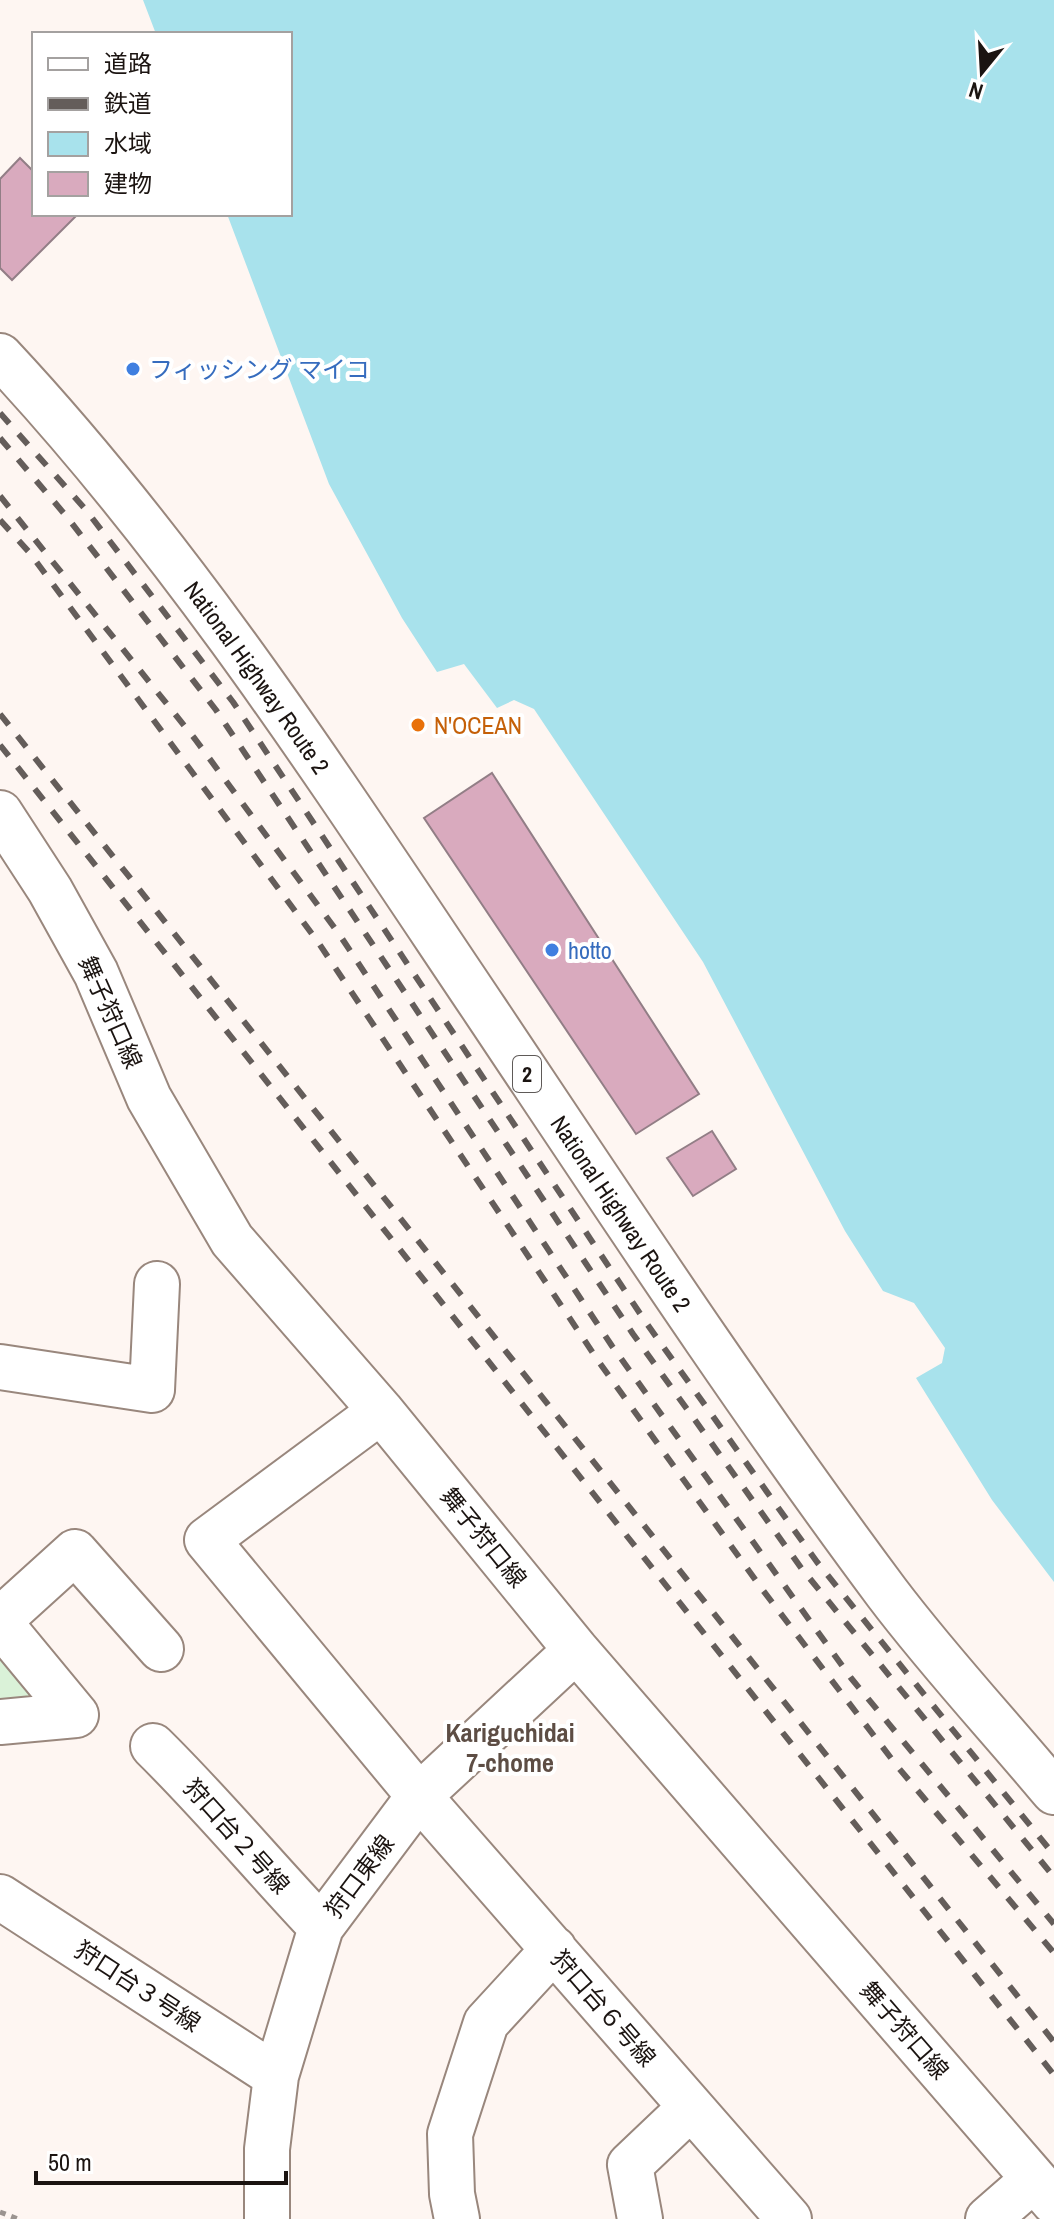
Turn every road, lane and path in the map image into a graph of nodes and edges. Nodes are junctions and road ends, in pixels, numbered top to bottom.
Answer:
1 (0, 356) edge
2 (0, 813) edge
3 (157, 1284) dead end
4 (0, 1367) edge
5 (381, 1411) junction
6 (0, 1621) edge
7 (161, 1649) dead end
8 (576, 1650) junction
9 (0, 1722) edge
10 (153, 1746) dead end
11 (1054, 1792) edge
12 (419, 1796) junction
13 (0, 1897) edge
14 (321, 1927) junction
15 (554, 1949) junction
16 (276, 2076) junction
17 (690, 2108) junction
18 (1044, 2191) edge
19 (0, 2212) edge
20 (18, 2219) edge
21 (267, 2219) edge
22 (457, 2219) edge
23 (640, 2219) edge
24 (789, 2219) edge
25 (988, 2219) edge

1 - 11 main road, National Highway Route 2 / 2
2 - 5 main road, 舞子狩口線
3 - 4 main road
5 - 8 main road, 舞子狩口線
5 - 12 main road, 狩口台６号線
6 - 7 main road
6 - 9 main road
8 - 12 main road, 狩口東線
8 - 18 main road, 舞子狩口線
10 - 14 main road, 狩口台２号線
12 - 14 main road, 狩口東線
12 - 15 main road, 狩口台６号線
13 - 16 main road, 狩口台３号線
14 - 16 main road, 狩口東線
15 - 17 main road, 狩口台６号線
15 - 22 main road
16 - 21 main road, 狩口東線
17 - 23 main road
17 - 24 main road, 狩口台６号線
18 - 25 main road
19 - 20 path

